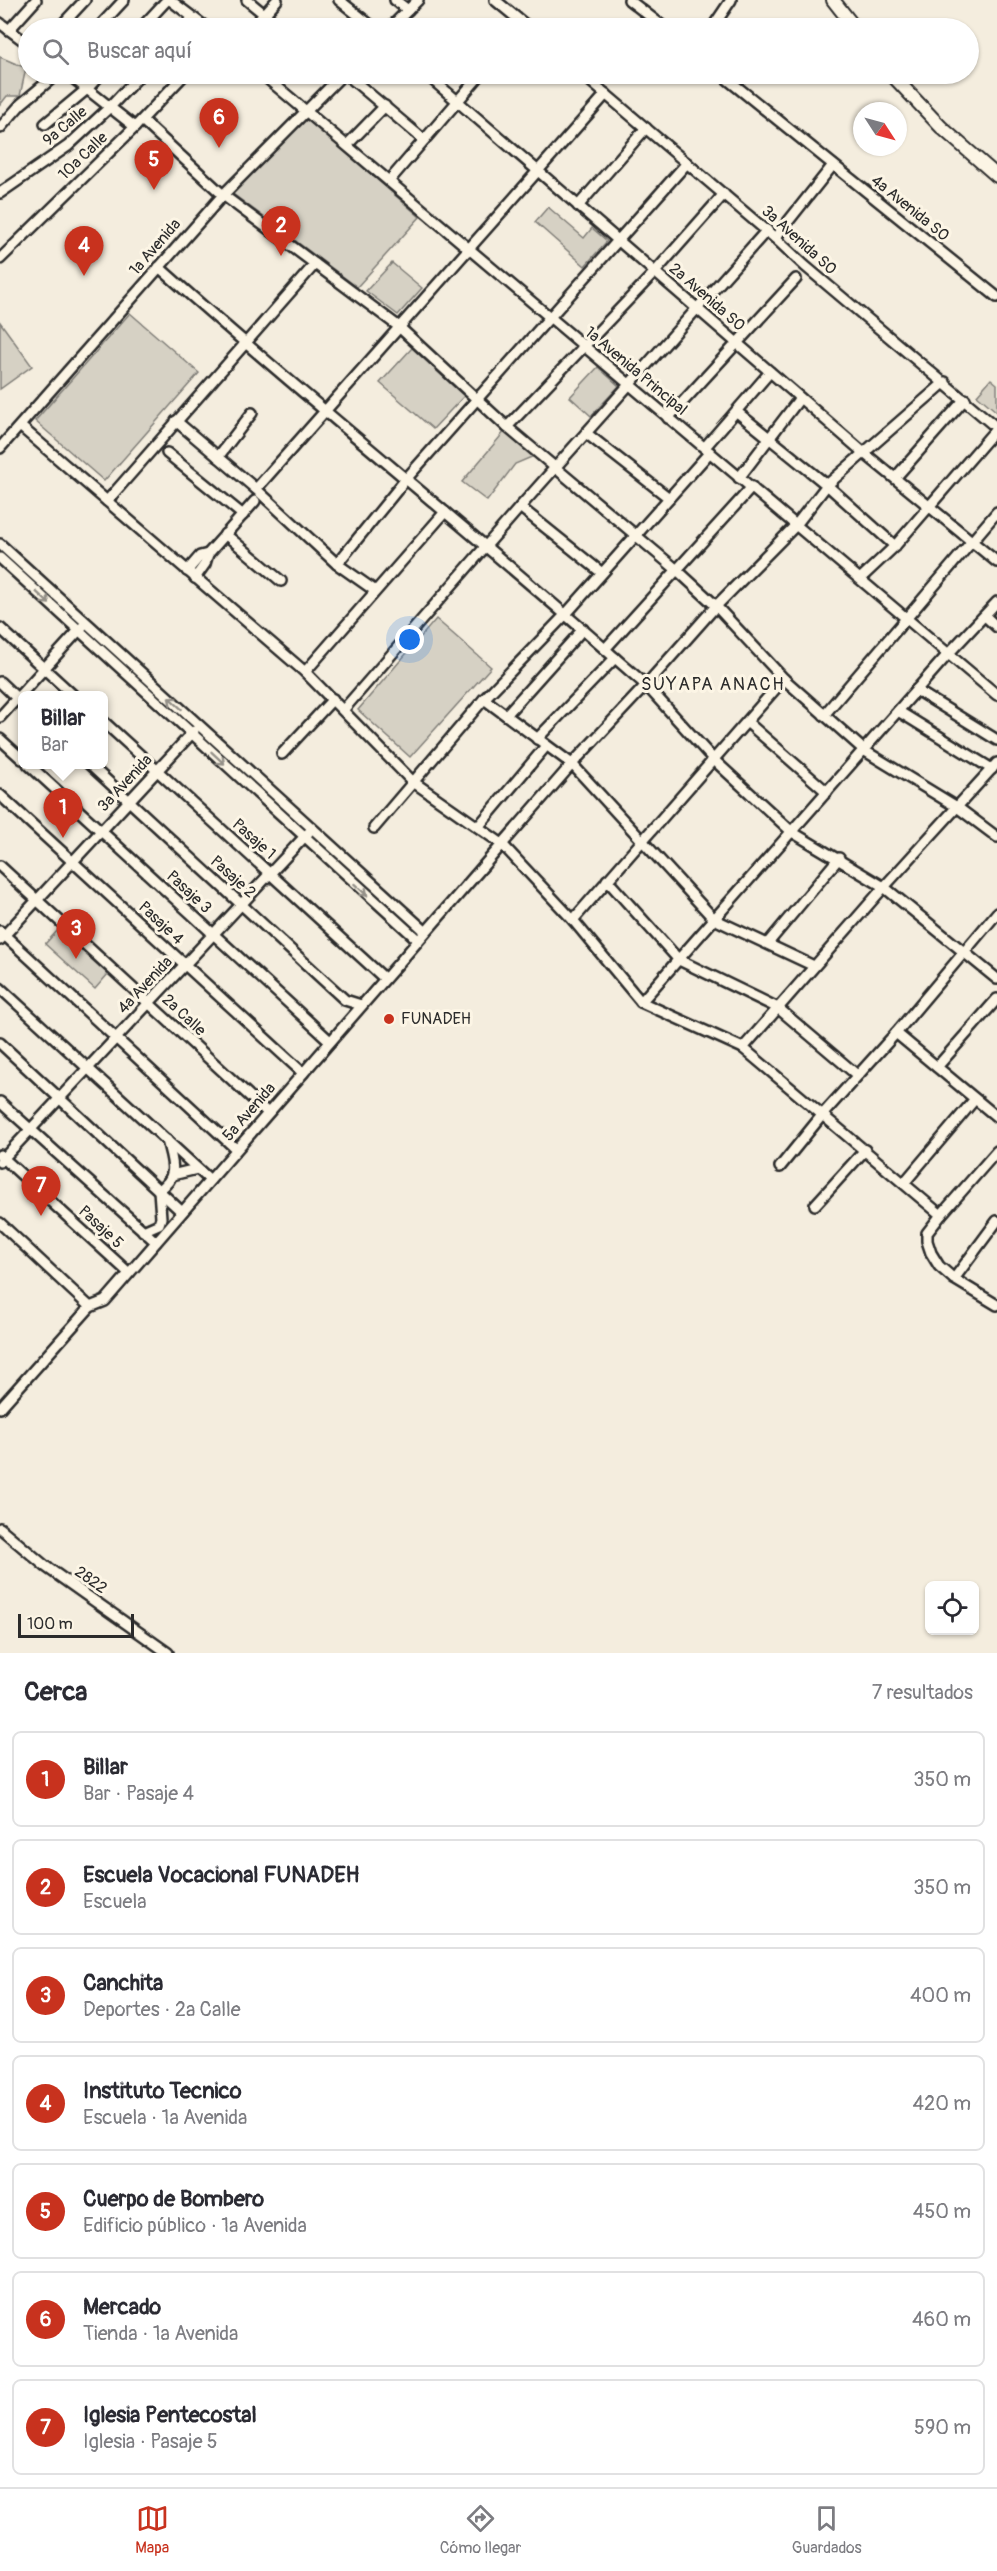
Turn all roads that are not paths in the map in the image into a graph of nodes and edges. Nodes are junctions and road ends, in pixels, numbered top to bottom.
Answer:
1 (36, 0) edge
2 (85, 0) edge
3 (124, 0) edge
4 (168, 0) edge
5 (247, 0) edge
6 (277, 0) edge
7 (339, 0) edge
8 (395, 0) edge
9 (417, 0) edge
10 (495, 0) edge
11 (629, 0) edge
12 (731, 0) edge
13 (834, 0) edge
14 (408, 10) junction
15 (264, 15) junction
16 (20, 18) edge
17 (68, 18) edge
18 (107, 18) edge
19 (151, 18) edge
20 (193, 18) edge
21 (261, 18) edge
22 (268, 18) edge
23 (362, 18) edge
24 (400, 18) edge
25 (514, 18) edge
26 (652, 18) edge
27 (719, 18) edge
28 (848, 18) edge
29 (18, 20) edge
30 (0, 23) edge
31 (9, 30) junction
32 (18, 37) edge
33 (45, 84) edge
34 (81, 84) edge
35 (92, 84) edge
36 (132, 84) edge
37 (175, 84) edge
38 (274, 84) edge
39 (331, 84) edge
40 (354, 84) edge
41 (437, 84) edge
42 (472, 84) edge
43 (594, 84) edge
44 (733, 84) edge
45 (900, 84) edge
46 (87, 89) junction
47 (606, 94) junction
48 (457, 101) junction
49 (385, 106) junction
50 (110, 107) junction
51 (306, 110) junction
52 (138, 123) junction
53 (45, 124) dead end
54 (0, 128) edge
55 (646, 128) junction
56 (424, 140) junction
57 (347, 145) junction
58 (687, 163) junction
59 (833, 165) junction
60 (538, 172) junction
61 (997, 176) edge
62 (389, 182) junction
63 (0, 194) edge
64 (724, 194) junction
65 (223, 195) junction
66 (578, 206) junction
67 (767, 230) junction
68 (775, 238) junction
69 (619, 239) junction
70 (469, 249) junction
71 (0, 259) edge
72 (315, 264) junction
73 (159, 267) junction
74 (656, 272) junction
75 (796, 279) dead end
76 (997, 297) edge
77 (697, 308) junction
78 (549, 318) junction
79 (398, 326) junction
80 (736, 343) junction
81 (245, 344) junction
82 (583, 347) junction
83 (770, 372) junction
84 (945, 382) junction
85 (628, 385) junction
86 (800, 398) junction
87 (965, 399) junction
88 (479, 400) junction
89 (325, 409) junction
90 (737, 412) junction
91 (252, 413) dead end
92 (668, 418) junction
93 (176, 421) junction
94 (20, 426) junction
95 (507, 427) junction
96 (997, 428) edge
97 (586, 433) junction
98 (770, 440) junction
99 (0, 448) edge
100 (707, 449) junction
101 (167, 453) dead end
102 (864, 453) junction
103 (218, 457) junction
104 (554, 468) junction
105 (739, 478) junction
106 (894, 478) junction
107 (406, 479) junction
108 (827, 485) junction
109 (752, 487) junction
110 (256, 489) junction
111 (669, 498) junction
112 (107, 501) junction
113 (255, 501) dead end
114 (520, 507) junction
115 (928, 507) junction
116 (445, 512) junction
117 (997, 512) edge
118 (243, 515) junction
119 (796, 525) junction
120 (225, 534) junction
121 (637, 534) junction
122 (972, 541) junction
123 (0, 544) edge
124 (895, 546) junction
125 (486, 548) junction
126 (208, 554) junction
127 (0, 558) edge
128 (997, 562) edge
129 (337, 564) junction
130 (677, 570) junction
131 (187, 571) junction
132 (602, 573) junction
133 (195, 578) junction
134 (861, 578) junction
135 (281, 581) dead end
136 (374, 590) junction
137 (997, 602) edge
138 (716, 606) junction
139 (566, 614) junction
140 (985, 616) junction
141 (907, 618) junction
142 (86, 623) junction
143 (997, 627) edge
144 (0, 628) edge
145 (583, 629) junction
146 (78, 632) junction
147 (605, 649) junction
148 (949, 653) junction
149 (615, 658) junction
150 (44, 668) junction
151 (305, 672) junction
152 (784, 679) junction
153 (0, 682) edge
154 (646, 685) junction
155 (916, 690) junction
156 (27, 691) edge
157 (69, 691) edge
158 (997, 695) edge
159 (18, 698) edge
160 (333, 699) junction
161 (484, 699) junction
162 (18, 702) edge
163 (344, 709) junction
164 (898, 711) junction
165 (506, 715) junction
166 (824, 715) junction
167 (0, 717) edge
168 (747, 722) junction
169 (199, 724) junction
170 (108, 726) edge
171 (191, 733) junction
172 (0, 739) edge
173 (537, 739) junction
174 (997, 740) edge
175 (546, 746) junction
176 (865, 751) junction
177 (282, 754) dead end
178 (18, 755) edge
179 (714, 760) junction
180 (572, 764) junction
181 (994, 766) edge
182 (32, 769) edge
183 (92, 769) edge
184 (157, 771) junction
185 (412, 781) junction
186 (827, 792) junction
187 (0, 795) edge
188 (128, 801) junction
189 (957, 807) junction
190 (478, 827) junction
191 (312, 828) junction
192 (374, 828) dead end
193 (100, 832) junction
194 (792, 832) junction
195 (304, 837) junction
196 (997, 837) edge
197 (642, 840) junction
198 (502, 844) junction
199 (839, 858) junction
200 (73, 861) junction
201 (0, 866) edge
202 (270, 874) junction
203 (607, 880) junction
204 (884, 887) junction
205 (37, 900) junction
206 (241, 904) junction
207 (997, 913) edge
208 (714, 919) junction
209 (573, 920) junction
210 (425, 931) junction
211 (213, 935) junction
212 (2, 936) edge
213 (418, 940) junction
214 (768, 944) junction
215 (964, 950) junction
216 (679, 960) junction
217 (184, 966) junction
218 (814, 966) junction
219 (384, 978) junction
220 (997, 979) edge
221 (0, 988) edge
222 (997, 999) edge
223 (641, 1002) junction
224 (149, 1003) junction
225 (361, 1005) junction
226 (778, 1008) junction
227 (896, 1033) junction
228 (117, 1038) junction
229 (330, 1041) junction
230 (0, 1043) edge
231 (743, 1048) junction
232 (937, 1067) junction
233 (88, 1068) junction
234 (303, 1073) junction
235 (857, 1075) junction
236 (61, 1097) junction
237 (975, 1098) junction
238 (0, 1102) edge
239 (268, 1113) junction
240 (823, 1114) junction
241 (997, 1117) edge
242 (30, 1130) junction
243 (166, 1140) junction
244 (236, 1149) junction
245 (865, 1150) junction
246 (997, 1151) edge
247 (1, 1158) edge
248 (780, 1167) dead end
249 (197, 1169) junction
250 (172, 1175) junction
251 (210, 1180) junction
252 (904, 1183) junction
253 (159, 1190) junction
254 (815, 1205) dead end
255 (182, 1212) junction
256 (941, 1215) junction
257 (997, 1221) edge
258 (0, 1223) edge
259 (143, 1231) junction
260 (156, 1242) junction
261 (129, 1274) junction
262 (954, 1279) junction
263 (996, 1302) edge
264 (90, 1307) junction
265 (0, 1408) edge
266 (0, 1528) edge
267 (168, 1653) edge

1 - 16 street
2 - 17 street
3 - 18 street
4 - 19 street
4 - 20 street
5 - 15 street
6 - 15 street
7 - 23 street
8 - 14 street
9 - 14 street
10 - 25 street
11 - 26 street
12 - 27 street
13 - 28 street
14 - 24 street
15 - 21 street
15 - 22 street
29 - 31 street
30 - 31 street
31 - 32 street
33 - 54 street
34 - 46 street
35 - 46 street
36 - 50 street, 9a Calle
37 - 52 street, 10a Calle
38 - 51 street
39 - 51 street, 1a Avenida
40 - 49 street
41 - 48 street, 2a Avenida SO
42 - 48 street
43 - 47 street, 3a Avenida SO
44 - 59 street, 4a Avenida SO
45 - 61 street
46 - 50 street
46 - 53 street
47 - 55 street, 3a Avenida SO
47 - 60 street
48 - 56 street
48 - 60 street, 2a Avenida SO
49 - 56 street
49 - 57 street
50 - 52 street
50 - 63 street, 9a Calle
51 - 57 street, 1a Avenida Principal
51 - 65 street, 1a Avenida
52 - 65 street
52 - 71 street, 10a Calle
55 - 58 street, 3a Avenida SO
55 - 66 street
56 - 62 street
57 - 62 street, 1a Avenida Principal
58 - 64 street, 3a Avenida SO
58 - 69 street
59 - 68 street
59 - 76 street, 4a Avenida SO
60 - 66 street, 2a Avenida SO
60 - 70 street
62 - 70 street, 1a Avenida Principal
64 - 67 street, 3a Avenida SO
64 - 74 street
65 - 72 street
65 - 73 street, 1a Avenida
66 - 69 street, 2a Avenida SO
67 - 68 street, 3a Avenida SO
67 - 77 street
68 - 84 street, 3a Avenida SO
69 - 74 street, 2a Avenida SO
69 - 78 street
70 - 78 street, 1a Avenida Principal
70 - 79 street
72 - 79 street
72 - 81 street
73 - 81 street
73 - 94 street, 1a Avenida
74 - 77 street, 2a Avenida SO
74 - 82 street
75 - 80 street
77 - 80 street, 2a Avenida SO
77 - 85 street
78 - 82 street, 1a Avenida Principal
78 - 88 street
79 - 88 street
79 - 89 street
80 - 83 street, 2a Avenida SO
80 - 92 street
81 - 89 street
81 - 93 street
82 - 85 street, 1a Avenida Principal
82 - 95 street
83 - 86 street, 2a Avenida SO
83 - 90 street
84 - 87 street, 3a Avenida SO
84 - 102 street, 5a Avenida
85 - 92 street, 1a Avenida Principal
85 - 97 street
86 - 98 street
86 - 102 street, 2a Avenida SO
87 - 96 street, 3a Avenida SO
87 - 106 street
88 - 95 street
88 - 107 street
89 - 107 street
89 - 110 street
90 - 98 street
90 - 100 street
91 - 103 street
92 - 100 street, 1a Avenida Principal
93 - 103 street
93 - 112 street
94 - 99 street, 1a Avenida
94 - 112 street
95 - 104 street
96 - 115 street
97 - 104 street
97 - 111 street
98 - 105 street
98 - 108 street
100 - 105 street, 1a Avenida Principal
100 - 111 street
101 - 118 street
102 - 106 street, 2a Avenida SO
102 - 108 street, 5a Avenida
103 - 110 street
104 - 114 street
104 - 121 street
105 - 109 street, 1a Avenida Principal
106 - 115 street, 2a Avenida SO
107 - 116 street
107 - 129 street
108 - 119 street, 5a Avenida
108 - 124 street
109 - 119 street, 1a Avenida Principal
109 - 130 street
110 - 129 street
111 - 121 street
112 - 131 street
113 - 118 street
114 - 125 street
114 - 132 street
115 - 122 street, 2a Avenida SO
115 - 124 street
116 - 125 street
116 - 136 street
117 - 122 street
118 - 120 street
119 - 134 street, 1a Avenida Principal
119 - 138 street, 5a Avenida
120 - 126 street
120 - 135 street
121 - 130 street
121 - 132 street
122 - 128 street, 2a Avenida SO
122 - 141 street
123 - 142 street
124 - 134 street
125 - 139 street
125 - 163 street
126 - 131 street
126 - 133 street
127 -> 146 street
129 - 136 street
130 - 138 street
130 - 147 street
131 - 133 street
132 - 139 street
133 - 151 street
134 - 141 street, 1a Avenida Principal
136 - 151 street
137 - 140 street
138 - 152 street
138 - 154 street, 5a Avenida
139 - 145 street
139 - 161 street
140 - 143 street
140 - 148 street
141 - 148 street, 1a Avenida Principal
141 - 166 street
142 - 146 street
169 -> 142 street
144 - 150 street
145 - 147 street
145 - 165 street
146 - 150 street
146 - 171 street
147 - 149 street
148 - 155 street
148 - 158 street, 1a Avenida Principal
149 - 154 street
149 - 173 street
150 - 156 street
150 - 157 street
151 - 160 street
152 - 166 street
152 - 168 street
153 - 159 street
154 - 179 street
154 - 180 street, 5a Avenida
155 - 164 street
155 - 174 street
160 - 163 street
160 - 177 street
161 - 165 street
161 - 185 street
162 - 167 street
163 - 185 street
164 - 176 street
164 - 181 street
165 - 173 street
166 - 176 street
168 - 179 street
168 - 186 street
169 - 171 street, 3a Avenida
169 - 191 street
170 - 184 street, Pasaje 1
171 - 184 street, 3a Avenida
171 -> 195 street
172 - 178 street
173 - 175 street
175 - 180 street
175 - 190 street
176 - 186 street
176 - 189 street
179 - 194 street
179 - 197 street
180 - 197 street
180 - 198 street, 5a Avenida
181 - 189 street
182 - 193 street, Pasaje 3
183 - 188 street, Pasaje 2
184 - 188 street, 3a Avenida
184 - 202 street, Pasaje 1
185 - 190 street
185 - 192 street
186 - 194 street
187 - 200 street, Pasaje 4
188 - 193 street, 3a Avenida
188 - 206 street, Pasaje 2
189 - 196 street
189 - 204 street
190 - 198 street
191 - 195 street, 4a Avenida
191 - 210 street
193 - 200 street, 3a Avenida
193 - 211 street, Pasaje 3
194 - 199 street
194 - 208 street
195 - 202 street, 4a Avenida
195 -> 213 street
197 - 203 street
197 - 208 street
198 - 209 street
198 - 210 street, 5a Avenida
199 - 204 street
199 - 214 street
200 - 205 street, 3a Avenida
200 - 217 street, Pasaje 4
201 - 205 street, 2a Calle
202 - 206 street, 4a Avenida
202 - 219 street, Pasaje 1
203 - 209 street
203 - 216 street
204 - 215 street
204 - 218 street
205 - 212 street, 3a Avenida
205 - 224 street, 2a Calle
206 - 211 street, 4a Avenida
206 - 225 street, Pasaje 2
207 - 215 street
208 - 214 street
208 - 216 street
209 - 223 street
210 - 213 street, 5a Avenida
211 - 217 street, 4a Avenida
211 - 229 street, Pasaje 3
212 - 228 street
213 - 219 street, 5a Avenida
214 - 218 street
215 - 220 street
215 - 227 street
216 - 223 street
216 - 226 street
217 - 224 street, 4a Avenida
217 - 234 street, Pasaje 4
218 - 226 street
219 - 225 street, 5a Avenida
221 - 233 street
222 - 232 street
223 - 231 street
224 - 228 street, 4a Avenida
224 - 239 street, 2a Calle
225 - 229 street, 5a Avenida
226 - 231 street
226 - 235 street
227 - 232 street
227 - 235 street
228 - 233 street, 4a Avenida
228 - 244 street
229 - 234 street, 5a Avenida
230 - 236 street
231 - 240 street
232 - 237 street
233 - 236 street, 4a Avenida
233 - 243 street
234 - 239 street, 5a Avenida
235 - 240 street
236 - 242 street, 4a Avenida
236 - 253 street
237 - 241 street
237 - 252 street
238 - 242 street
239 - 244 street, 5a Avenida
240 - 245 street
240 - 248 street
242 - 247 street, 4a Avenida
242 - 259 street
243 - 249 street
243 - 250 street
244 - 251 street, 5a Avenida
245 - 252 street
245 - 254 street
246 - 256 street
247 - 261 street, Pasaje 5
249 - 250 street
249 - 251 street
250 - 253 street
251 - 255 street, 5a Avenida
252 - 256 street
253 - 255 street
253 - 259 street
255 - 260 street, 5a Avenida
256 - 262 street
257 - 262 street
258 - 264 street
259 - 260 street
260 - 261 street, 5a Avenida
261 - 264 street, 5a Avenida
262 - 263 street
264 - 265 street, 5a Avenida
266 - 267 street, 2822

